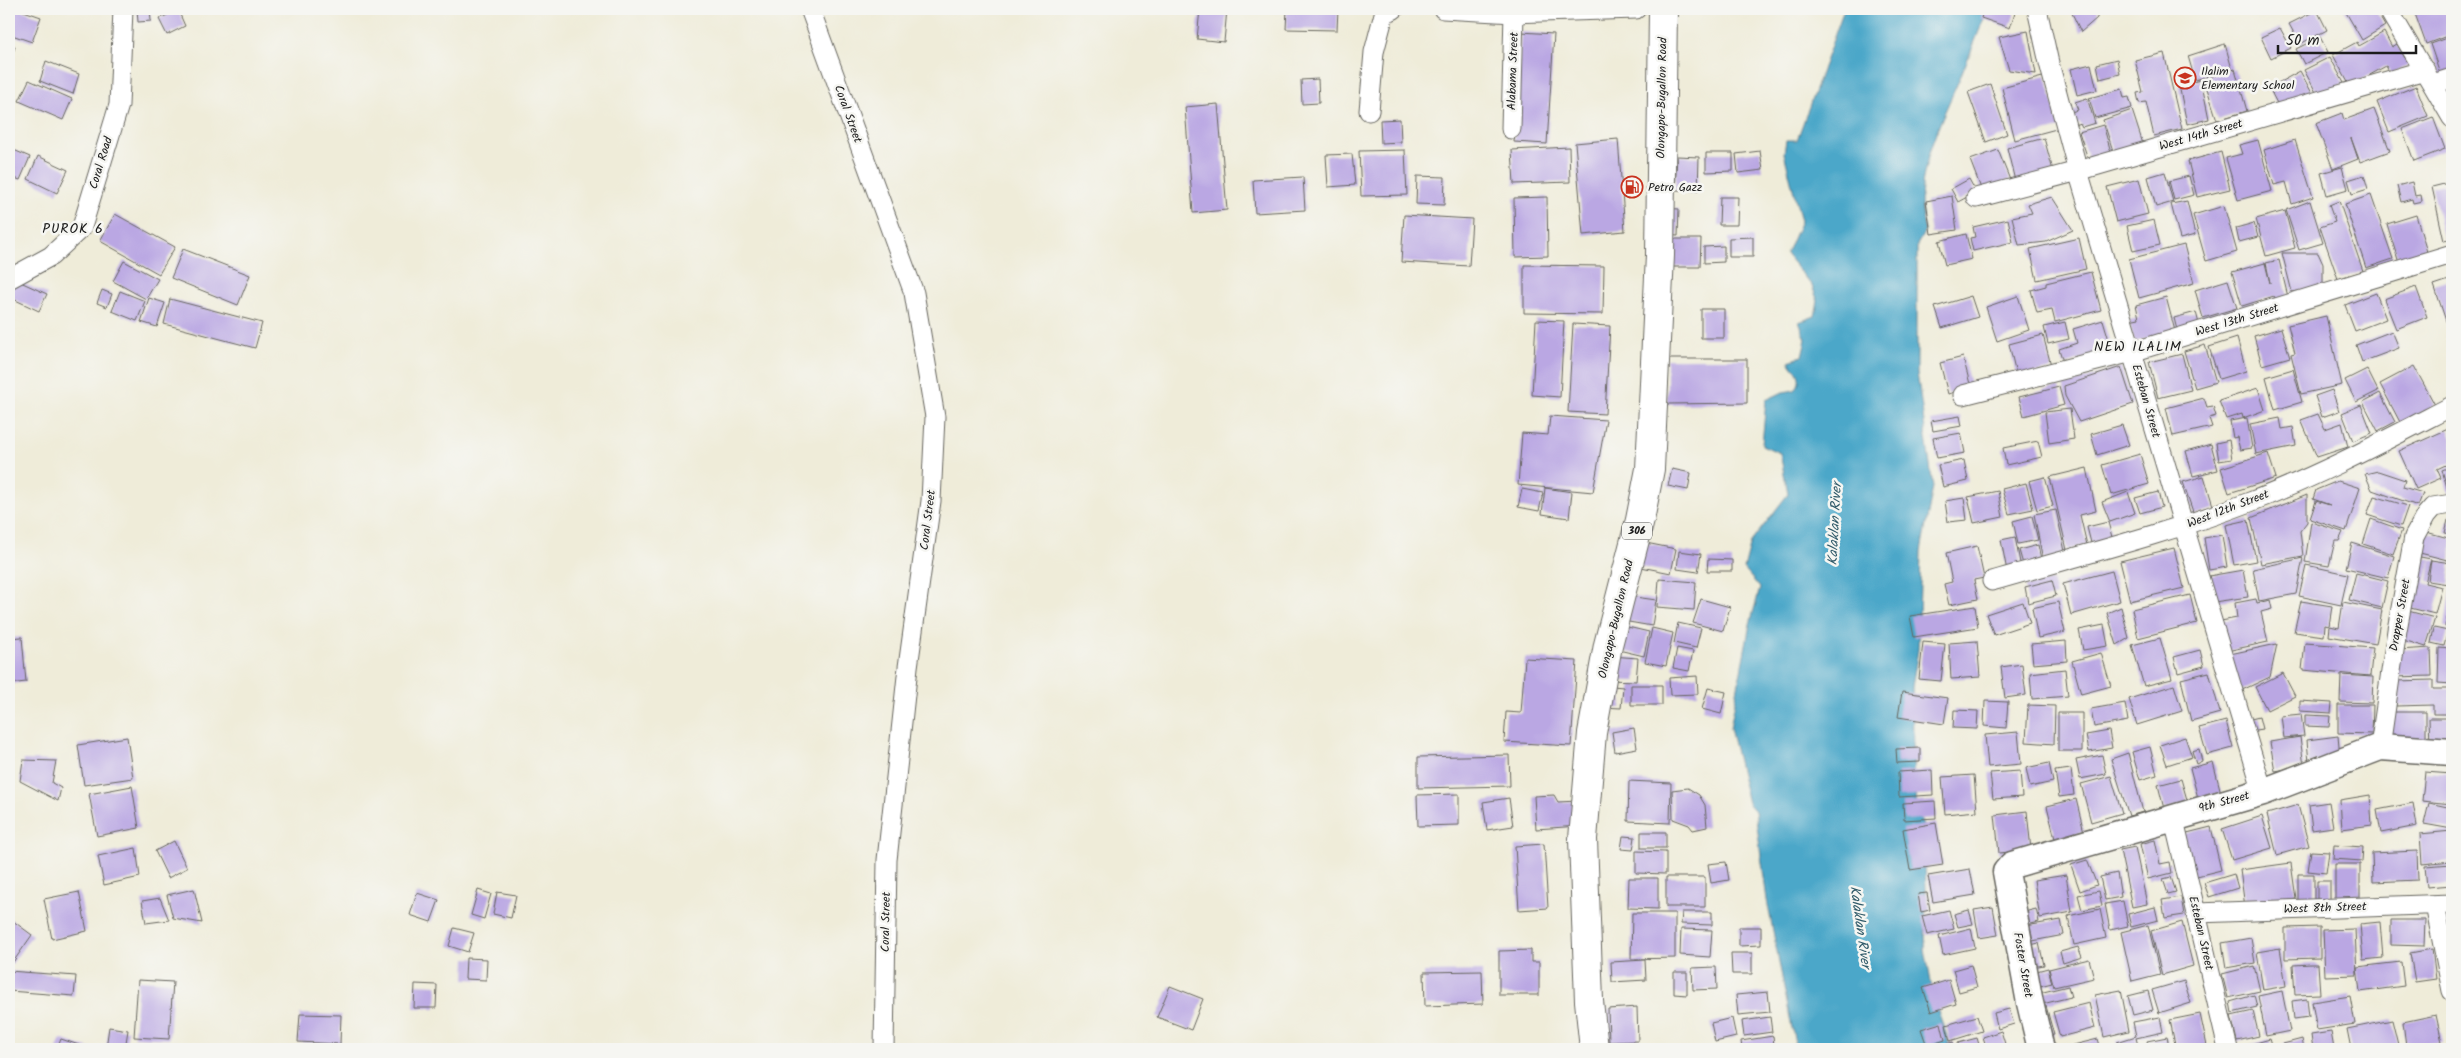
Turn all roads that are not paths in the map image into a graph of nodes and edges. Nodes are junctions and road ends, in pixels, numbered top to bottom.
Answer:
1 (123, 9) edge
2 (810, 9) edge
3 (1394, 9) edge
4 (1443, 9) edge
5 (1636, 9) edge
6 (1663, 9) edge
7 (2037, 9) edge
8 (2388, 9) edge
9 (1514, 13) junction
10 (2429, 77) junction
11 (2452, 78) edge
12 (1370, 110) dead end
13 (2452, 118) edge
14 (1511, 129) dead end
15 (2078, 171) junction
16 (1976, 198) dead end
17 (2452, 254) edge
18 (9, 279) edge
19 (2132, 352) junction
20 (1963, 395) dead end
21 (2452, 406) edge
22 (2452, 504) edge
23 (2182, 526) junction
24 (1992, 581) dead end
25 (2380, 747) junction
26 (2452, 752) edge
27 (2263, 792) junction
28 (2173, 816) junction
29 (2008, 880) joint
30 (2444, 904) edge
31 (2198, 913) junction
32 (2452, 991) edge
33 (884, 1049) edge
34 (1594, 1049) edge
35 (2041, 1049) edge
36 (2228, 1049) edge

1 - 18 street, Coral Road
2 - 33 street, Coral Street
3 - 12 street
4 - 9 street
5 - 9 street
6 - 34 main road, Olongapo-Bugallon Road / 306
7 - 15 street, Esteban Street
8 - 10 street
9 - 14 street, Alabama Street
10 - 11 street, West 14th Street
10 - 13 street
10 - 15 street, West 14th Street
15 - 16 street, West 14th Street
15 - 19 street, Esteban Street
17 - 19 street, West 13th Street
19 - 20 street, West 13th Street
19 - 23 street, Esteban Street
21 - 23 street, West 12th Street
22 - 25 street, Drapper Street
23 - 24 street, West 12th Street
23 - 27 street, Esteban Street
25 - 26 street, 9th Street
25 - 27 street, 9th Street
27 - 28 street, 9th Street
28 - 29 street, 9th Street
28 - 31 street, Esteban Street
29 - 35 street, Foster Street
30 - 31 street, West 8th Street
30 - 32 street
31 - 36 street, Esteban Street

